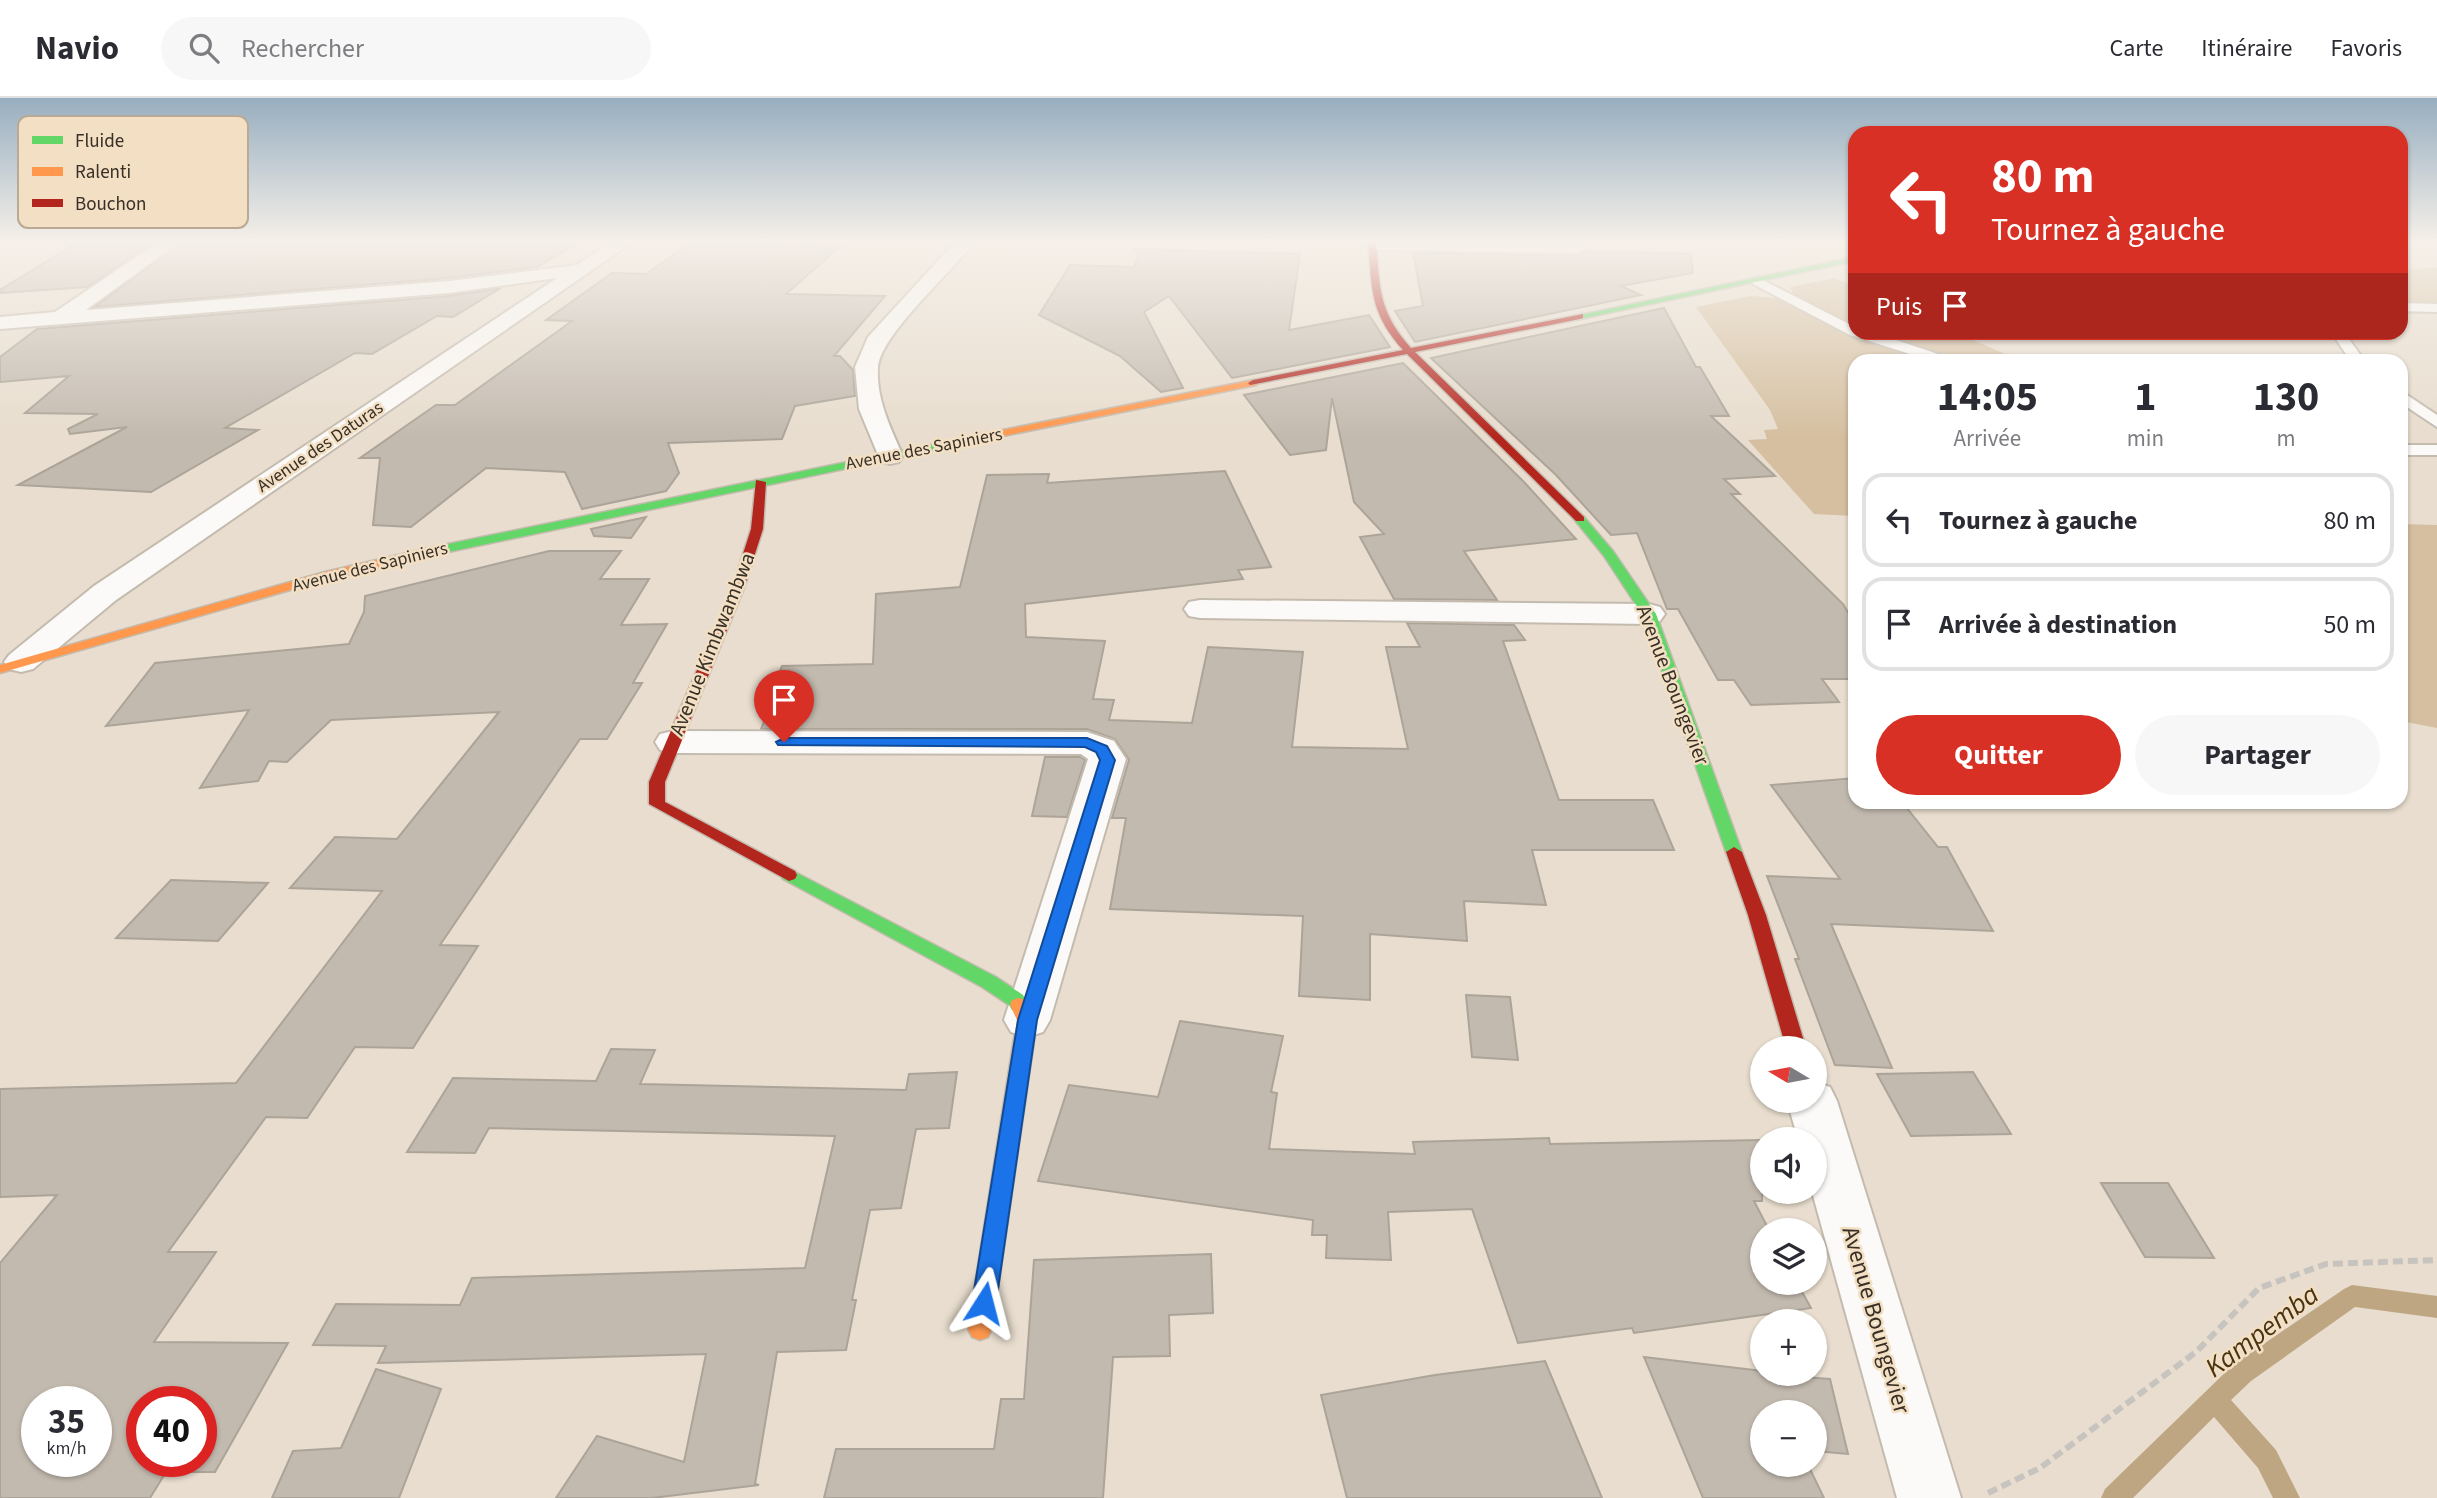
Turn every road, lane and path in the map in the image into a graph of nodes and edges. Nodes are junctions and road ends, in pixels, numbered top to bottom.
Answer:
1 (78, 306) edge
2 (209, 306) edge
3 (526, 306) edge
4 (908, 306) edge
5 (1379, 306) edge
6 (1633, 306) edge
7 (1806, 306) edge
8 (2408, 307) edge
9 (2437, 308) edge
10 (60, 319) junction
11 (0, 323) edge
12 (1848, 328) edge
13 (1881, 340) edge
14 (1410, 352) junction
15 (1924, 354) edge
16 (2408, 401) edge
17 (2437, 422) edge
18 (2408, 450) edge
19 (2437, 450) edge
20 (890, 456) junction
21 (760, 482) junction
22 (1200, 609) dead end
23 (1649, 614) junction
24 (11, 665) edge
25 (673, 742) junction
26 (1027, 1020) junction
27 (1792, 1036) edge
28 (1816, 1113) edge
29 (2437, 1260) edge
30 (980, 1329) dead end
31 (1929, 1498) edge
32 (1978, 1498) edge

1 - 10 street
2 - 10 street
3 - 24 street, Avenue des Daturas
4 - 20 street
5 - 14 street, Avenue Boungevier
6 - 14 street, Avenue des Sapiniers
7 - 12 lane
8 - 9 lane
10 - 11 street
13 - 15 lane
14 - 20 street, Avenue des Sapiniers
14 - 23 street, Avenue Boungevier
16 - 17 lane
18 - 19 lane
20 - 21 street, Avenue des Sapiniers
21 - 24 street, Avenue des Sapiniers
21 - 25 street, Avenue Kimbwambwa
22 - 23 street
23 - 27 street, Avenue Boungevier
25 - 26 street, Avenue Kimbwambwa
25 - 26 street
26 - 30 street
28 - 31 street, Avenue Boungevier
29 - 32 path

